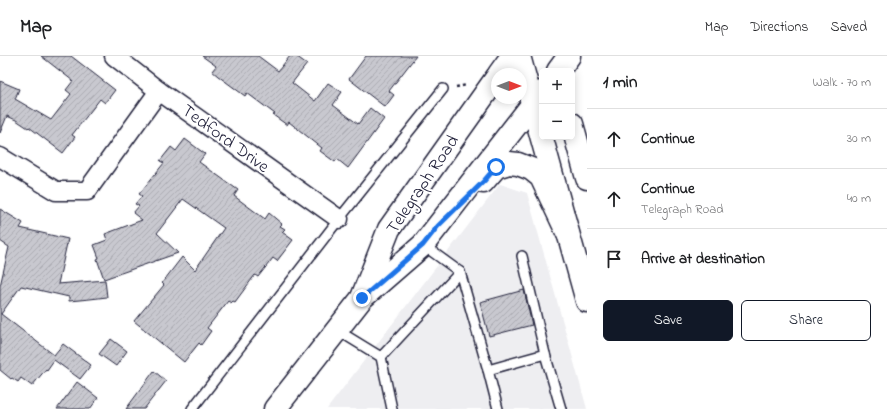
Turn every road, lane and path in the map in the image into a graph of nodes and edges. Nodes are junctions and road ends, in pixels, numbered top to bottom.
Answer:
1 (114, 56) edge
2 (512, 56) edge
3 (519, 56) edge
4 (553, 56) edge
5 (569, 56) edge
6 (503, 68) edge
7 (557, 68) edge
8 (560, 68) edge
9 (491, 85) edge
10 (443, 89) dead end
11 (159, 91) junction
12 (537, 99) edge
13 (579, 136) edge
14 (0, 157) edge
15 (587, 178) edge
16 (339, 219) junction
17 (438, 226) junction
18 (568, 234) junction
19 (423, 245) junction
20 (522, 256) dead end
21 (460, 272) junction
22 (362, 298) junction
23 (587, 301) edge
24 (337, 330) junction
25 (545, 354) junction
26 (381, 357) junction
27 (488, 370) junction
28 (192, 409) edge
29 (275, 409) edge
30 (392, 409) edge
31 (498, 409) edge
32 (561, 409) edge

1 - 11 street, Tedford Drive
2 - 6 main road
3 - 12 main road
4 - 7 main road
5 - 8 main road
9 - 22 main road, Telegraph Road
10 - 16 lane
11 - 14 street
11 - 16 street, Tedford Drive
12 - 17 main road, Telegraph Road
12 - 18 main road
13 - 15 main road
16 - 28 lane
17 - 18 main road
17 - 19 main road, Telegraph Road
18 - 23 main road
19 - 21 lane
19 - 22 main road, Telegraph Road
20 - 25 lane
21 - 26 lane
21 - 27 lane
22 - 24 main road, Telegraph Road
24 - 26 lane
24 - 29 main road, Telegraph Road
25 - 27 lane
25 - 32 lane
26 - 30 lane
27 - 31 lane

